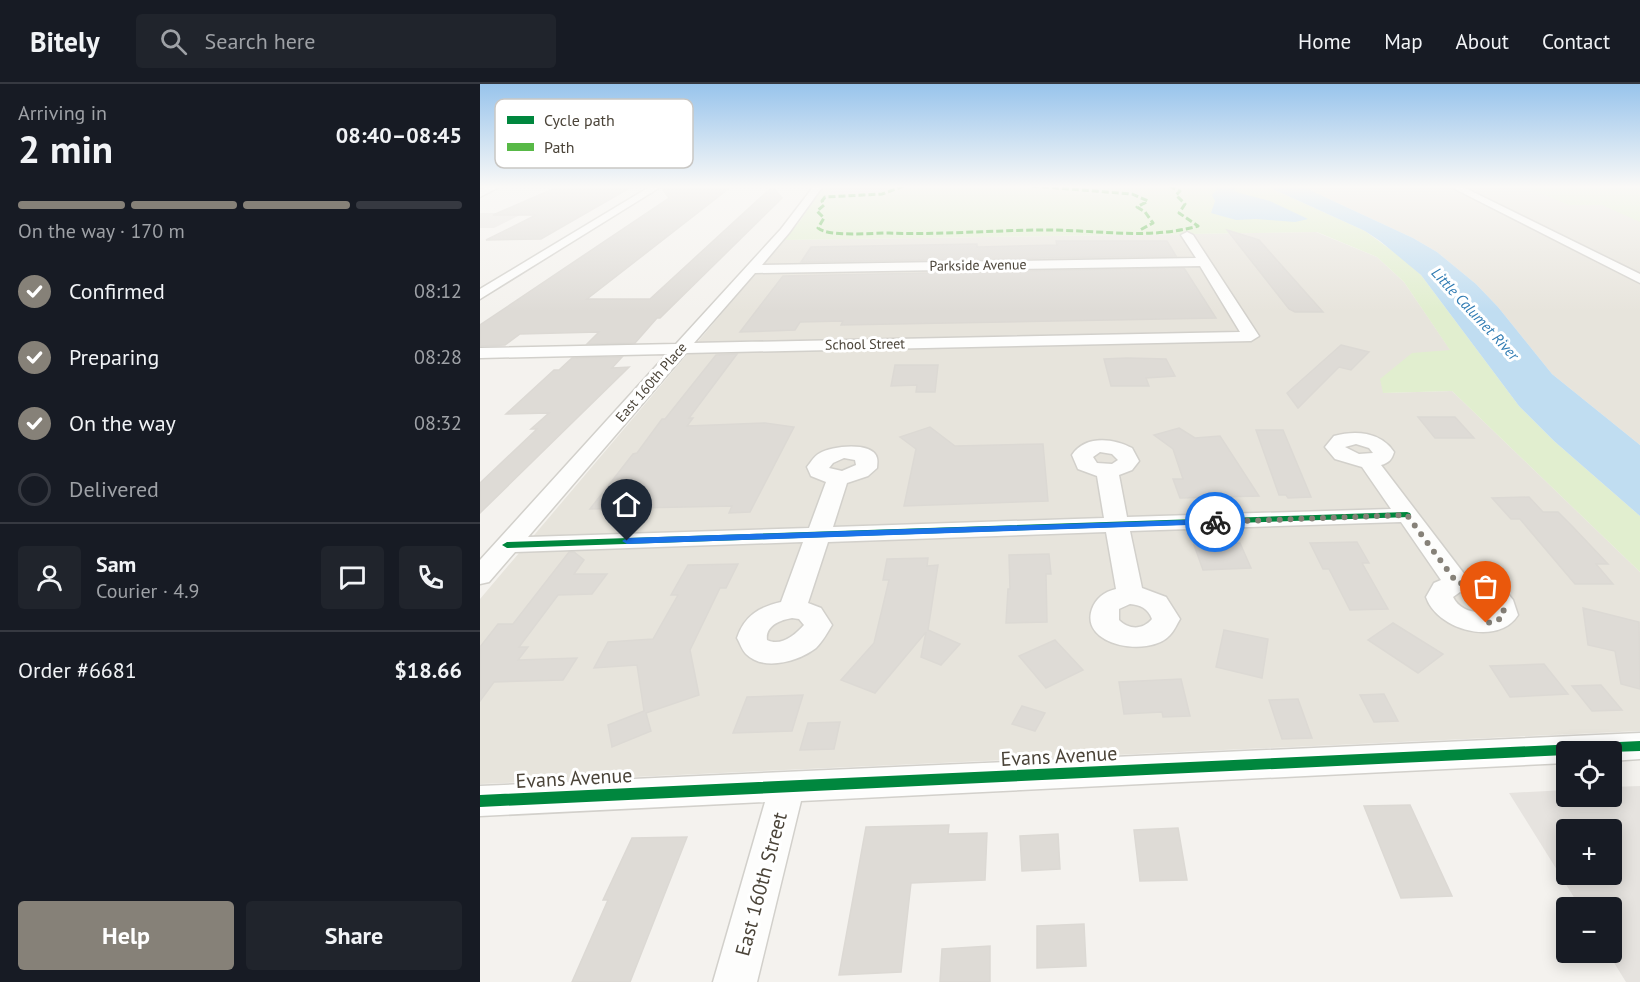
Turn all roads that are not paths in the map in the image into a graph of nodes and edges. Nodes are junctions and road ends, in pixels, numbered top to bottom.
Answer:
1 (590, 228) edge
2 (788, 228) edge
3 (1537, 228) edge
4 (1187, 236) dead end
5 (1204, 262) junction
6 (751, 269) junction
7 (1640, 279) edge
8 (480, 296) edge
9 (681, 348) junction
10 (480, 353) edge
11 (1368, 462) dead end
12 (1107, 471) dead end
13 (838, 478) dead end
14 (1407, 515) junction
15 (1117, 525) junction
16 (818, 535) junction
17 (507, 545) junction
18 (480, 576) edge
19 (1457, 583) dead end
20 (1131, 595) dead end
21 (792, 609) dead end
22 (1640, 746) edge
23 (787, 786) junction
24 (480, 801) edge
25 (735, 982) edge

1 - 8 street
2 - 6 street, East 160th Place
3 - 7 street
4 - 5 street
5 - 6 street, Parkside Avenue
5 - 9 street, School Street
6 - 9 street, East 160th Place
9 - 10 street, School Street
9 - 17 street, East 160th Place
11 - 14 street
12 - 15 street
13 - 16 street
14 - 15 street
14 - 19 street
15 - 16 street
15 - 20 street
16 - 17 street
16 - 21 street
17 - 18 street, East 160th Place
22 - 23 street, Evans Avenue
23 - 24 street, Evans Avenue
23 - 25 street, East 160th Street

